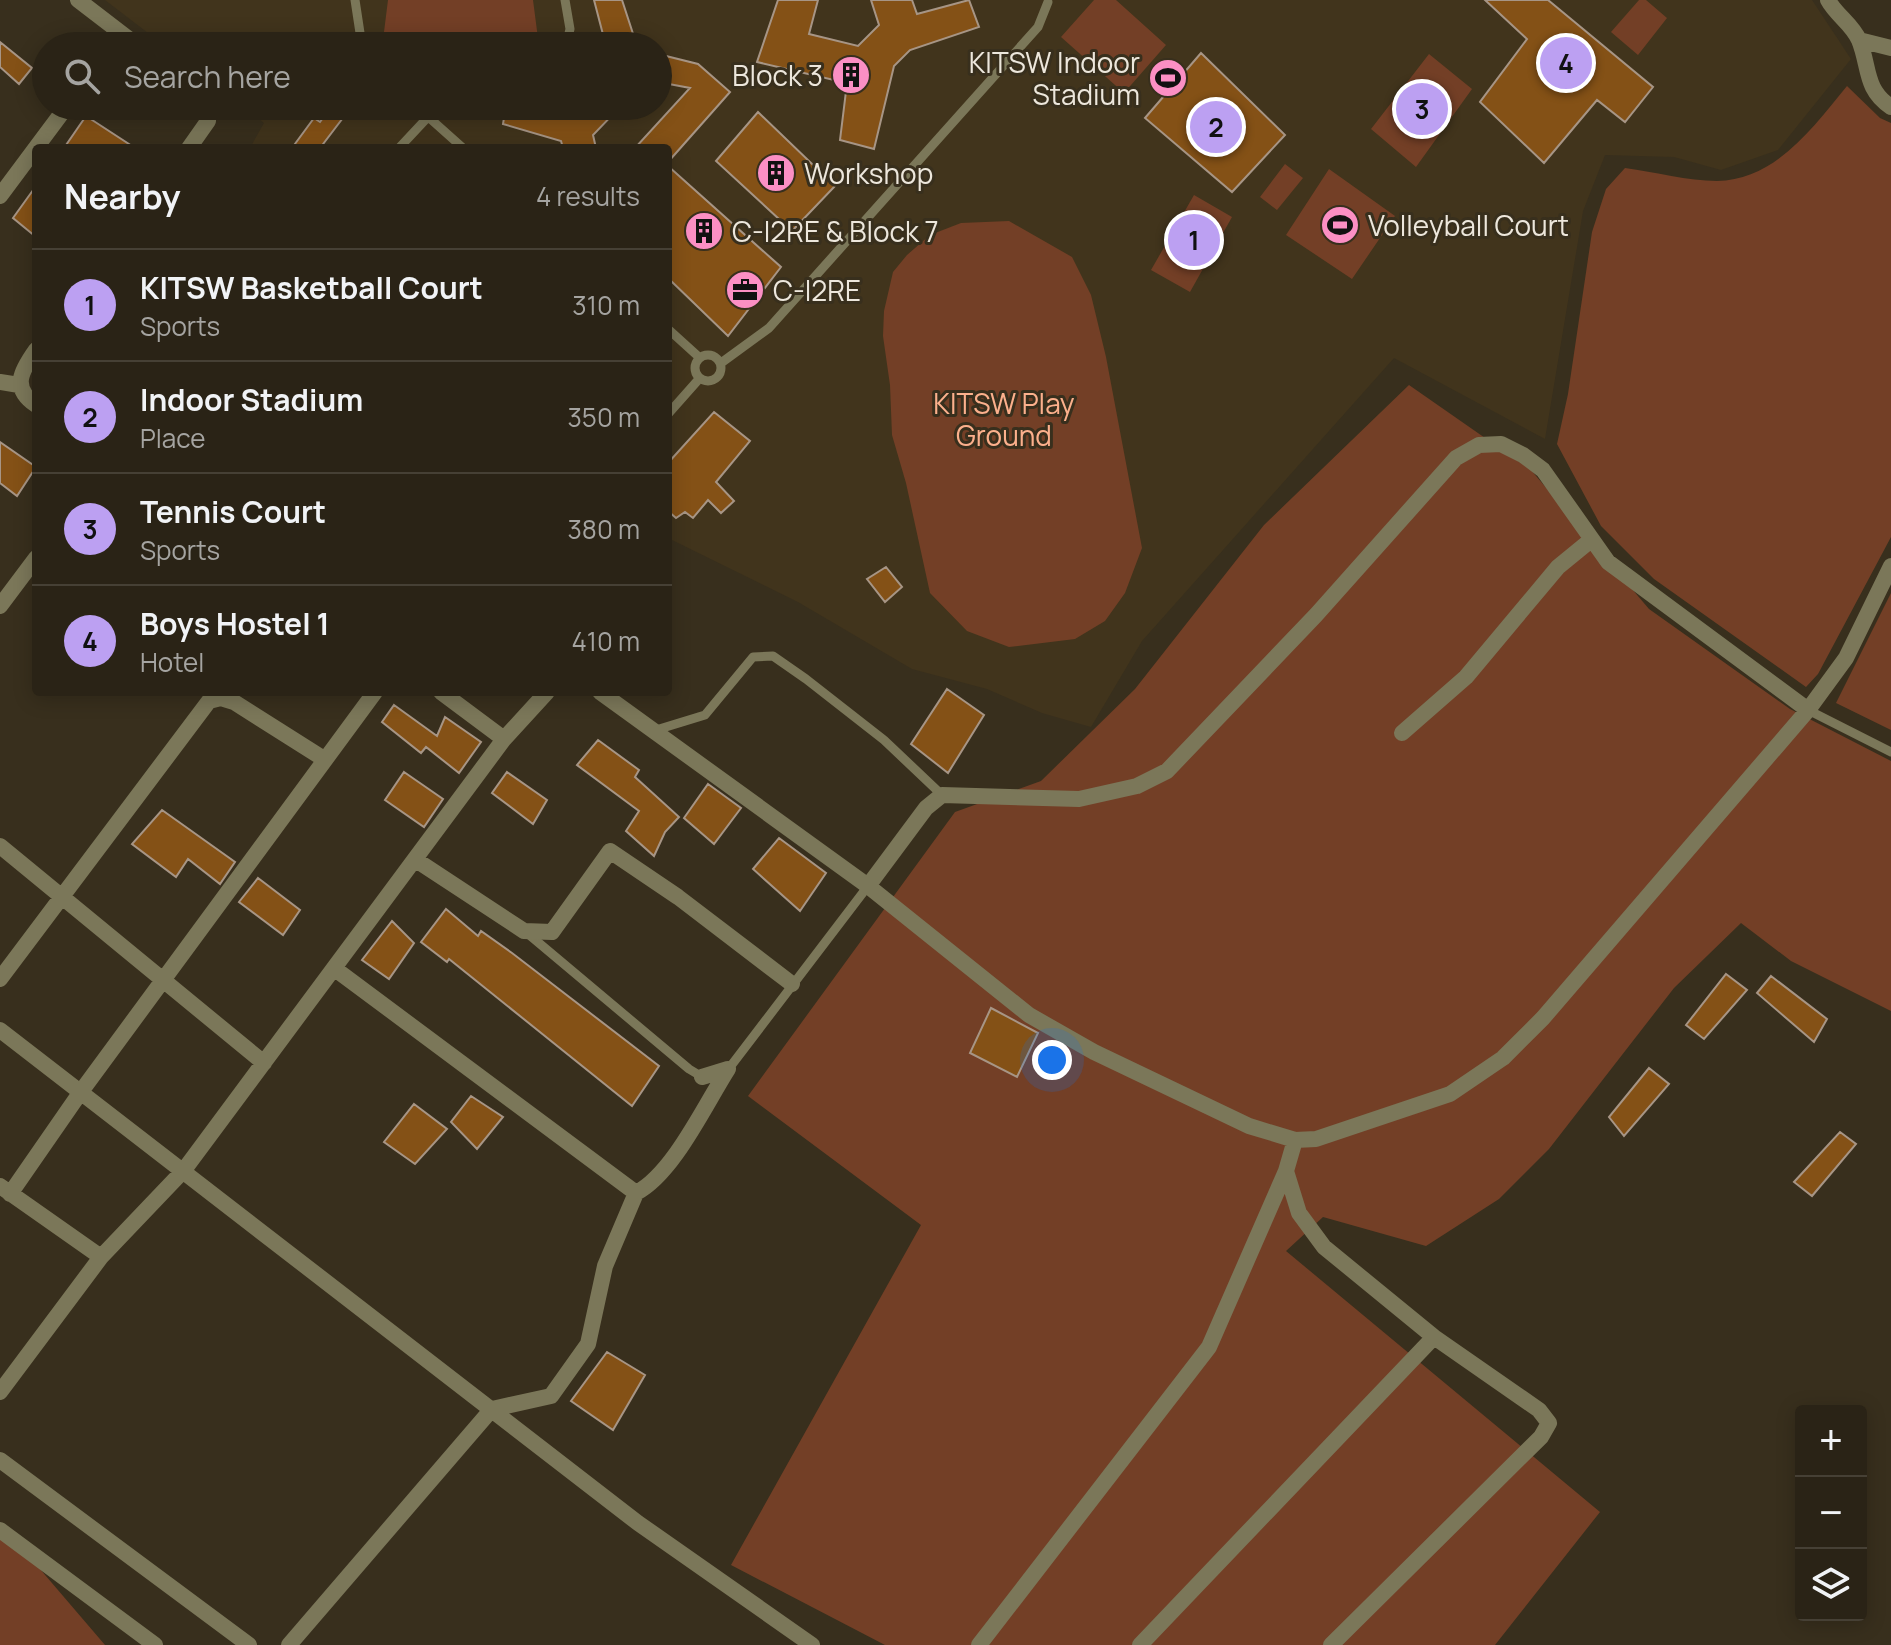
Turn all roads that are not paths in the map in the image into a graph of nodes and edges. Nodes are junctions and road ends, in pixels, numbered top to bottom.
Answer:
1 (78, 0) edge
2 (355, 0) edge
3 (565, 0) edge
4 (1828, 0) edge
5 (1049, 1) edge
6 (109, 32) edge
7 (360, 32) edge
8 (569, 32) edge
9 (1859, 40) junction
10 (1891, 48) edge
11 (1891, 107) edge
12 (57, 120) edge
13 (208, 120) edge
14 (425, 120) edge
15 (431, 120) edge
16 (39, 144) edge
17 (192, 144) edge
18 (403, 144) edge
19 (458, 144) edge
20 (32, 153) edge
21 (0, 196) edge
22 (672, 333) edge
23 (32, 356) edge
24 (700, 358) junction
25 (721, 363) junction
26 (699, 379) junction
27 (0, 382) edge
28 (19, 385) junction
29 (32, 402) edge
30 (672, 409) edge
31 (1591, 540) junction
32 (32, 563) edge
33 (1891, 566) edge
34 (0, 606) edge
35 (372, 696) edge
36 (446, 696) edge
37 (543, 696) edge
38 (606, 696) edge
39 (1808, 710) junction
40 (656, 730) junction
41 (1402, 733) dead end
42 (504, 739) junction
43 (1891, 752) edge
44 (324, 759) junction
45 (942, 795) junction
46 (0, 846) edge
47 (416, 860) junction
48 (868, 886) junction
49 (62, 895) junction
50 (524, 931) junction
51 (335, 969) junction
52 (0, 979) edge
53 (162, 981) junction
54 (792, 984) junction
55 (0, 1030) edge
56 (264, 1063) junction
57 (728, 1069) junction
58 (702, 1077) joint
59 (80, 1093) junction
60 (1295, 1140) junction
61 (184, 1170) junction
62 (1286, 1171) junction
63 (5, 1190) edge
64 (636, 1193) junction
65 (101, 1257) junction
66 (1434, 1337) junction
67 (0, 1392) edge
68 (492, 1409) junction
69 (0, 1460) edge
70 (0, 1530) edge
71 (155, 1645) edge
72 (249, 1645) edge
73 (289, 1645) edge
74 (812, 1645) edge
75 (979, 1645) edge
76 (1140, 1645) edge
77 (1331, 1645) edge

1 - 6 street
2 - 7 lane
3 - 8 lane
4 - 9 street
5 - 25 lane
9 - 10 street
9 - 11 street
12 - 16 street
13 - 17 street
14 - 18 lane
15 - 19 lane
20 - 21 street
22 - 24 lane
23 - 28 street
24 - 25 lane
24 - 26 lane
25 - 26 lane
26 - 30 lane
27 - 28 street
28 - 29 street
31 - 39 street
31 - 41 street
31 - 45 street
32 - 34 street
33 - 39 street
35 - 44 street
36 - 42 street
37 - 42 street
38 - 40 street
39 - 43 lane
39 - 60 street
40 - 45 lane
40 - 48 street
42 - 47 street
44 - 49 street
44 - 53 street
45 - 48 street
46 - 49 street
47 - 50 street
47 - 51 street
48 - 54 lane
48 - 60 street
49 - 52 street
49 - 53 street
50 - 54 street
50 - 58 lane
51 - 56 street
51 - 64 street
53 - 56 street
53 - 59 street
54 - 57 lane
55 - 59 street
56 - 61 street
57 - 58 street
57 - 64 street
59 - 61 street
59 - 63 street
60 - 62 street
61 - 65 street
61 - 68 street
62 - 66 street
62 - 75 street
63 - 65 street
64 - 68 street
65 - 67 street
66 - 76 street
66 - 77 street
68 - 73 street
68 - 74 street
69 - 72 street
70 - 71 street

